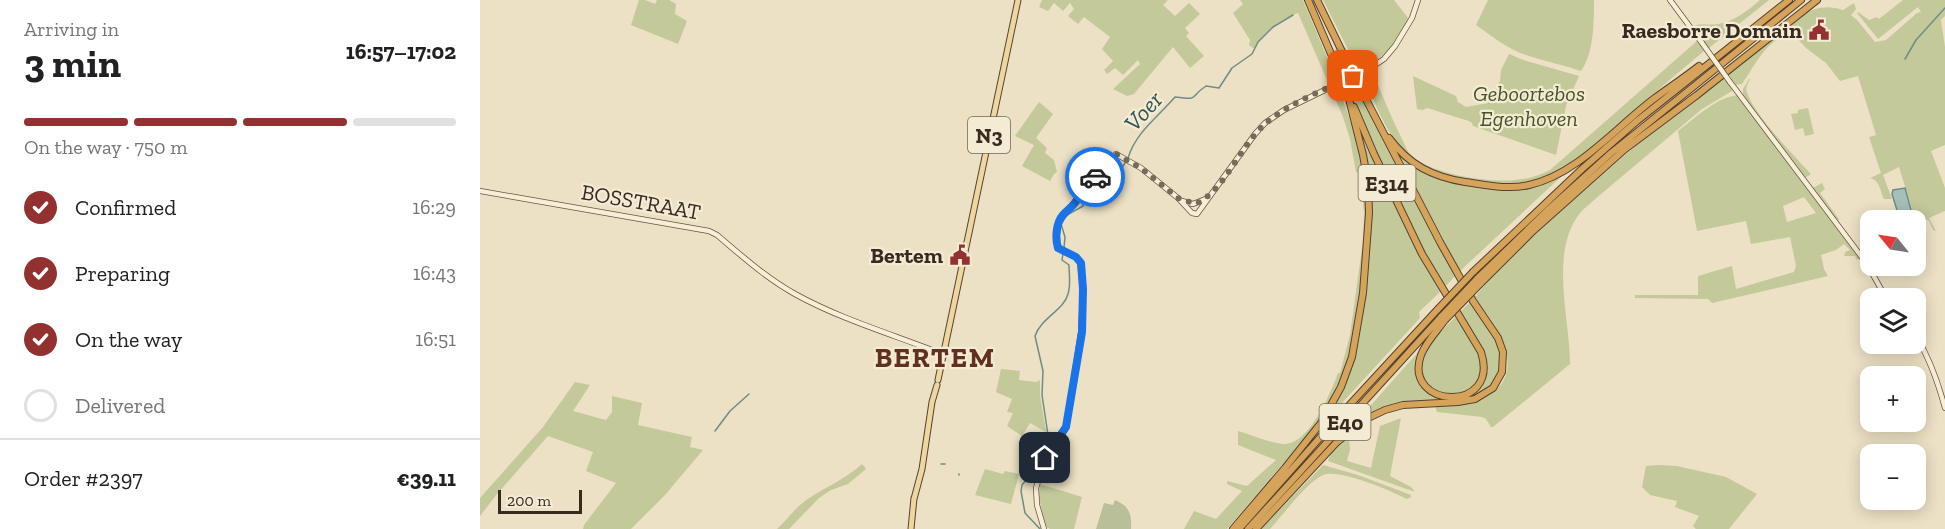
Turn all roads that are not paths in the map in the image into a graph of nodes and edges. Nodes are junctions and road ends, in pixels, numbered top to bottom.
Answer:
1 (1018, 0) edge
2 (1308, 0) edge
3 (1317, 0) edge
4 (1418, 0) edge
5 (1670, 0) edge
6 (1789, 0) edge
7 (1801, 0) edge
8 (1816, 0) edge
9 (1711, 61) junction
10 (1716, 79) junction
11 (1348, 95) junction
12 (1646, 123) junction
13 (1382, 130) junction
14 (1600, 144) junction
15 (1582, 169) junction
16 (480, 191) edge
17 (1210, 196) junction
18 (1178, 198) junction
19 (1194, 204) junction
20 (1190, 211) junction
21 (1200, 211) junction
22 (1479, 281) junction
23 (1880, 288) edge
24 (1442, 315) junction
25 (1926, 352) edge
26 (944, 354) junction
27 (1945, 408) edge
28 (911, 529) edge
29 (1044, 529) edge
30 (1233, 529) edge
31 (1239, 529) edge
32 (1248, 529) edge
33 (1256, 529) edge

1 - 26 main road, N3
2 - 11 highway, E314, bridge
3 - 13 highway, E314, bridge
4 - 17 street
5 - 23 street, bridge
6 - 9 highway, E40
7 - 12 highway, E40
8 - 10 highway
9 - 14 highway
9 - 15 highway, E40
10 - 12 highway
10 - 22 highway
11 - 24 highway, E314
11 - 30 highway
12 - 22 highway, E40
13 - 14 highway
13 - 33 highway, E314
14 - 15 highway
15 - 24 highway, E40, bridge
16 - 26 street, BOSSTRAAT
17 - 19 street
17 - 21 street
18 - 19 street
18 - 20 street
18 - 29 street
19 - 20 street
19 - 21 street
20 - 21 street
22 - 24 highway, E40, bridge
24 - 31 highway, E40
24 - 32 highway, E40
25 - 27 street
26 - 28 main road, N3

